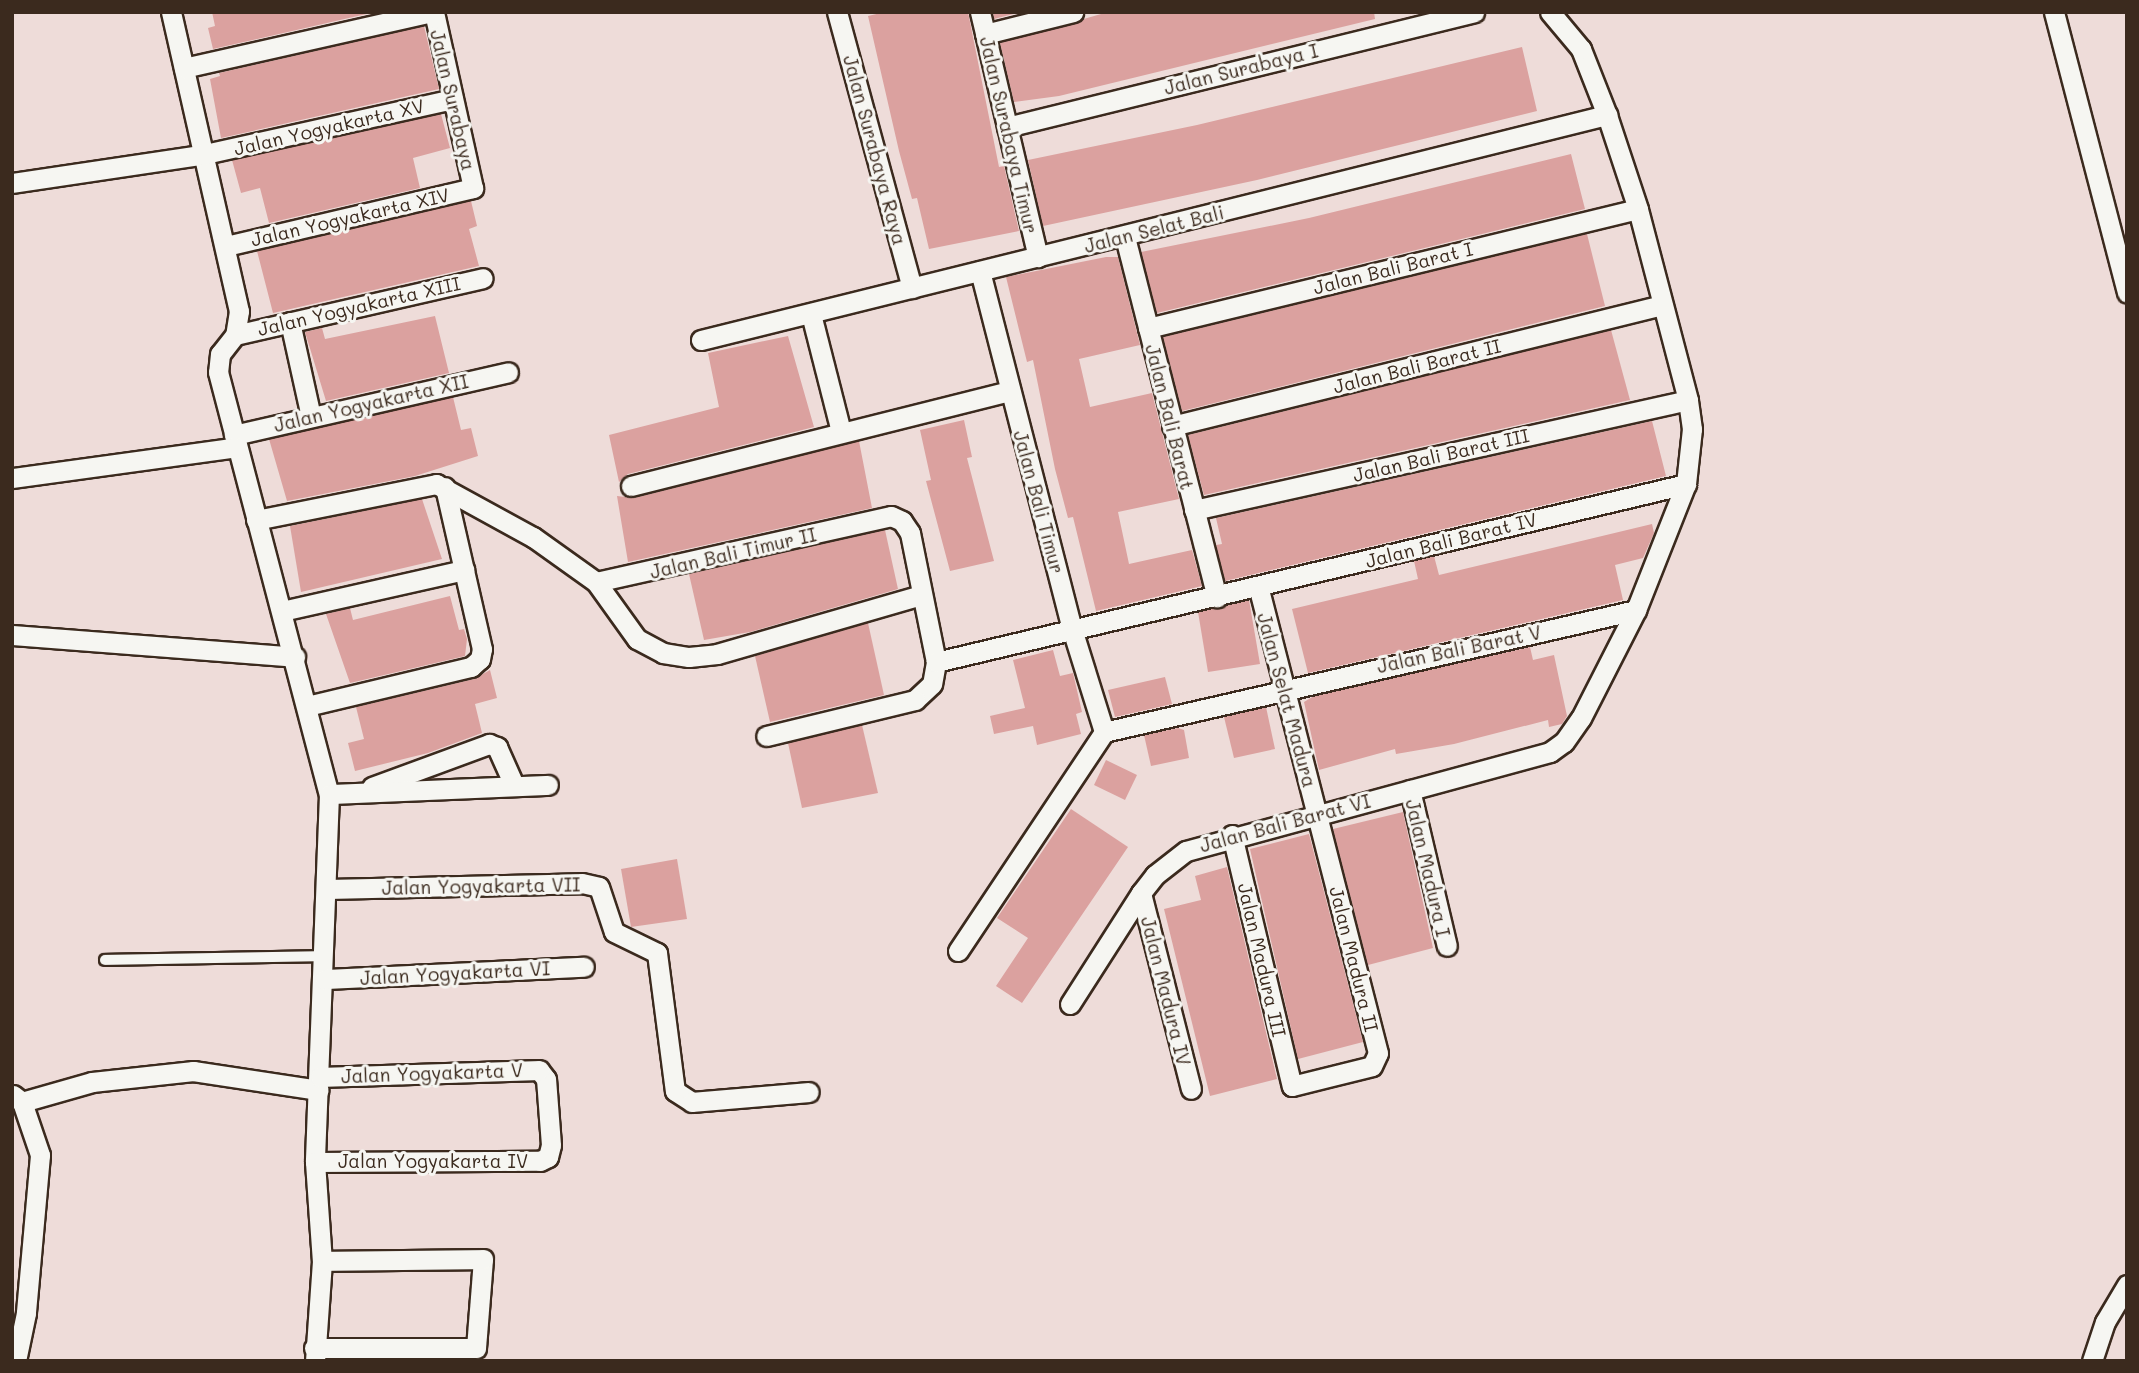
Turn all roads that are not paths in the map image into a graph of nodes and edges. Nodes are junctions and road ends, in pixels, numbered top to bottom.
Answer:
1 (172, 12) edge
2 (433, 12) edge
3 (837, 12) edge
4 (980, 12) edge
5 (1073, 12) edge
6 (1475, 12) edge
7 (1550, 12) edge
8 (2054, 12) edge
9 (985, 34) junction
10 (184, 68) junction
11 (453, 99) junction
12 (1607, 115) junction
13 (1007, 127) junction
14 (205, 154) junction
15 (12, 183) edge
16 (473, 188) joint
17 (1637, 209) junction
18 (1125, 237) junction
19 (226, 246) junction
20 (1038, 257) junction
21 (979, 271) junction
22 (484, 278) dead end
23 (912, 288) junction
24 (2127, 293) edge
25 (1662, 305) junction
26 (810, 314) junction
27 (290, 322) junction
28 (1148, 328) junction
29 (235, 334) junction
30 (701, 340) dead end
31 (508, 372) dead end
32 (1010, 391) junction
33 (1688, 400) junction
34 (311, 417) junction
35 (1172, 426) junction
36 (841, 432) junction
37 (236, 441) junction
38 (12, 478) edge
39 (1686, 484) junction
40 (445, 486) junction
41 (631, 486) dead end
42 (1194, 510) junction
43 (256, 520) junction
44 (464, 570) junction
45 (596, 582) junction
46 (1258, 587) junction
47 (922, 595) junction
48 (1217, 597) junction
49 (1636, 610) junction
50 (282, 611) junction
51 (1072, 629) junction
52 (12, 635) edge
53 (295, 657) junction
54 (936, 662) junction
55 (1282, 688) junction
56 (307, 706) junction
57 (1104, 732) junction
58 (766, 736) dead end
59 (514, 785) junction
60 (548, 785) dead end
61 (1410, 790) junction
62 (354, 793) junction
63 (329, 794) junction
64 (1317, 813) junction
65 (1232, 835) junction
66 (327, 889) junction
67 (1141, 892) junction
68 (1447, 946) dead end
69 (958, 951) dead end
70 (326, 956) junction
71 (105, 960) dead end
72 (584, 967) dead end
73 (325, 979) junction
74 (1070, 1004) dead end
75 (319, 1083) junction
76 (1292, 1086) joint
77 (1191, 1089) dead end
78 (808, 1092) dead end
79 (17, 1098) edge
80 (550, 1113) joint
81 (315, 1162) junction
82 (322, 1261) junction
83 (2127, 1285) edge
84 (314, 1354) edge
85 (16, 1361) edge
86 (2092, 1361) edge

1 - 10 street
2 - 10 street
2 - 11 street, Jalan Surabaya
3 - 23 street, Jalan Surabaya Raya
4 - 9 street, Jalan Surabaya Timur
5 - 9 street
6 - 13 street, Jalan Surabaya I
7 - 12 street, Jalan Bali Barat VI
8 - 24 street
9 - 13 street, Jalan Surabaya Timur
10 - 14 street
11 - 14 street, Jalan Yogyakarta XV
11 - 16 street, Jalan Surabaya
12 - 17 street, Jalan Bali Barat VI
12 - 18 street, Jalan Selat Bali
13 - 20 street, Jalan Surabaya Timur
14 - 15 street, Jalan Yogyakarta XV
14 - 19 street
16 - 19 street, Jalan Yogyakarta XIV
17 - 25 street, Jalan Bali Barat VI
17 - 28 street, Jalan Bali Barat I
18 - 20 street, Jalan Selat Bali
18 - 28 street, Jalan Bali Barat
19 - 29 street
20 - 21 street, Jalan Selat Bali
21 - 23 street, Jalan Selat Bali
21 - 32 street, Jalan Bali Timur
22 - 27 street, Jalan Yogyakarta XIII
23 - 26 street, Jalan Selat Bali
25 - 33 street, Jalan Bali Barat VI
25 - 35 street, Jalan Bali Barat II
26 - 30 street, Jalan Selat Bali
26 - 36 street
27 - 29 street, Jalan Yogyakarta XIII
27 - 34 street
28 - 35 street, Jalan Bali Barat
29 - 37 street
31 - 34 street, Jalan Yogyakarta XII
32 - 36 street
32 - 51 street, Jalan Bali Timur
33 - 39 street, Jalan Bali Barat VI
33 - 42 street, Jalan Bali Barat III
34 - 37 street, Jalan Yogyakarta XII
35 - 42 street, Jalan Bali Barat
36 - 41 street
37 - 38 street, Jalan Yogyakarta XII
37 - 43 street
39 - 46 street, Jalan Bali Barat IV
39 - 49 street, Jalan Bali Barat VI
40 - 43 street
40 - 44 street
40 - 45 street
42 - 48 street, Jalan Bali Barat
43 - 50 street
44 - 50 street
44 - 56 street
45 - 47 street
45 - 47 street, Jalan Bali Timur II
46 - 48 street, Jalan Bali Barat IV
46 - 55 street, Jalan Selat Madura
47 - 54 street, Jalan Bali Timur II
48 - 51 street, Jalan Bali Barat IV
49 - 55 street, Jalan Bali Barat V
49 - 61 street, Jalan Bali Barat VI
50 - 53 street
51 - 54 street, Jalan Bali Barat IV
51 - 57 street, Jalan Bali Timur
52 - 53 street
53 - 56 street
54 - 58 street
55 - 57 street, Jalan Bali Barat V
55 - 64 street, Jalan Selat Madura
56 - 63 street
57 - 69 street
59 - 60 street
59 - 62 street
59 - 62 street
61 - 64 street, Jalan Bali Barat VI
61 - 68 street, Jalan Madura I
62 - 63 street
63 - 66 street
64 - 65 street, Jalan Bali Barat VI
64 - 76 street, Jalan Madura II
65 - 67 street, Jalan Bali Barat VI
65 - 76 street, Jalan Madura III
66 - 70 street
66 - 78 street, Jalan Yogyakarta VII
67 - 74 street, Jalan Bali Barat VI
67 - 77 street, Jalan Madura IV
70 - 71 lane
70 - 73 street
72 - 73 street, Jalan Yogyakarta VI
73 - 75 street
75 - 79 street
75 - 80 street, Jalan Yogyakarta V
75 - 81 street
79 - 85 street
80 - 81 street, Jalan Yogyakarta IV
81 - 82 street
82 - 84 street
82 - 84 street
83 - 86 street

